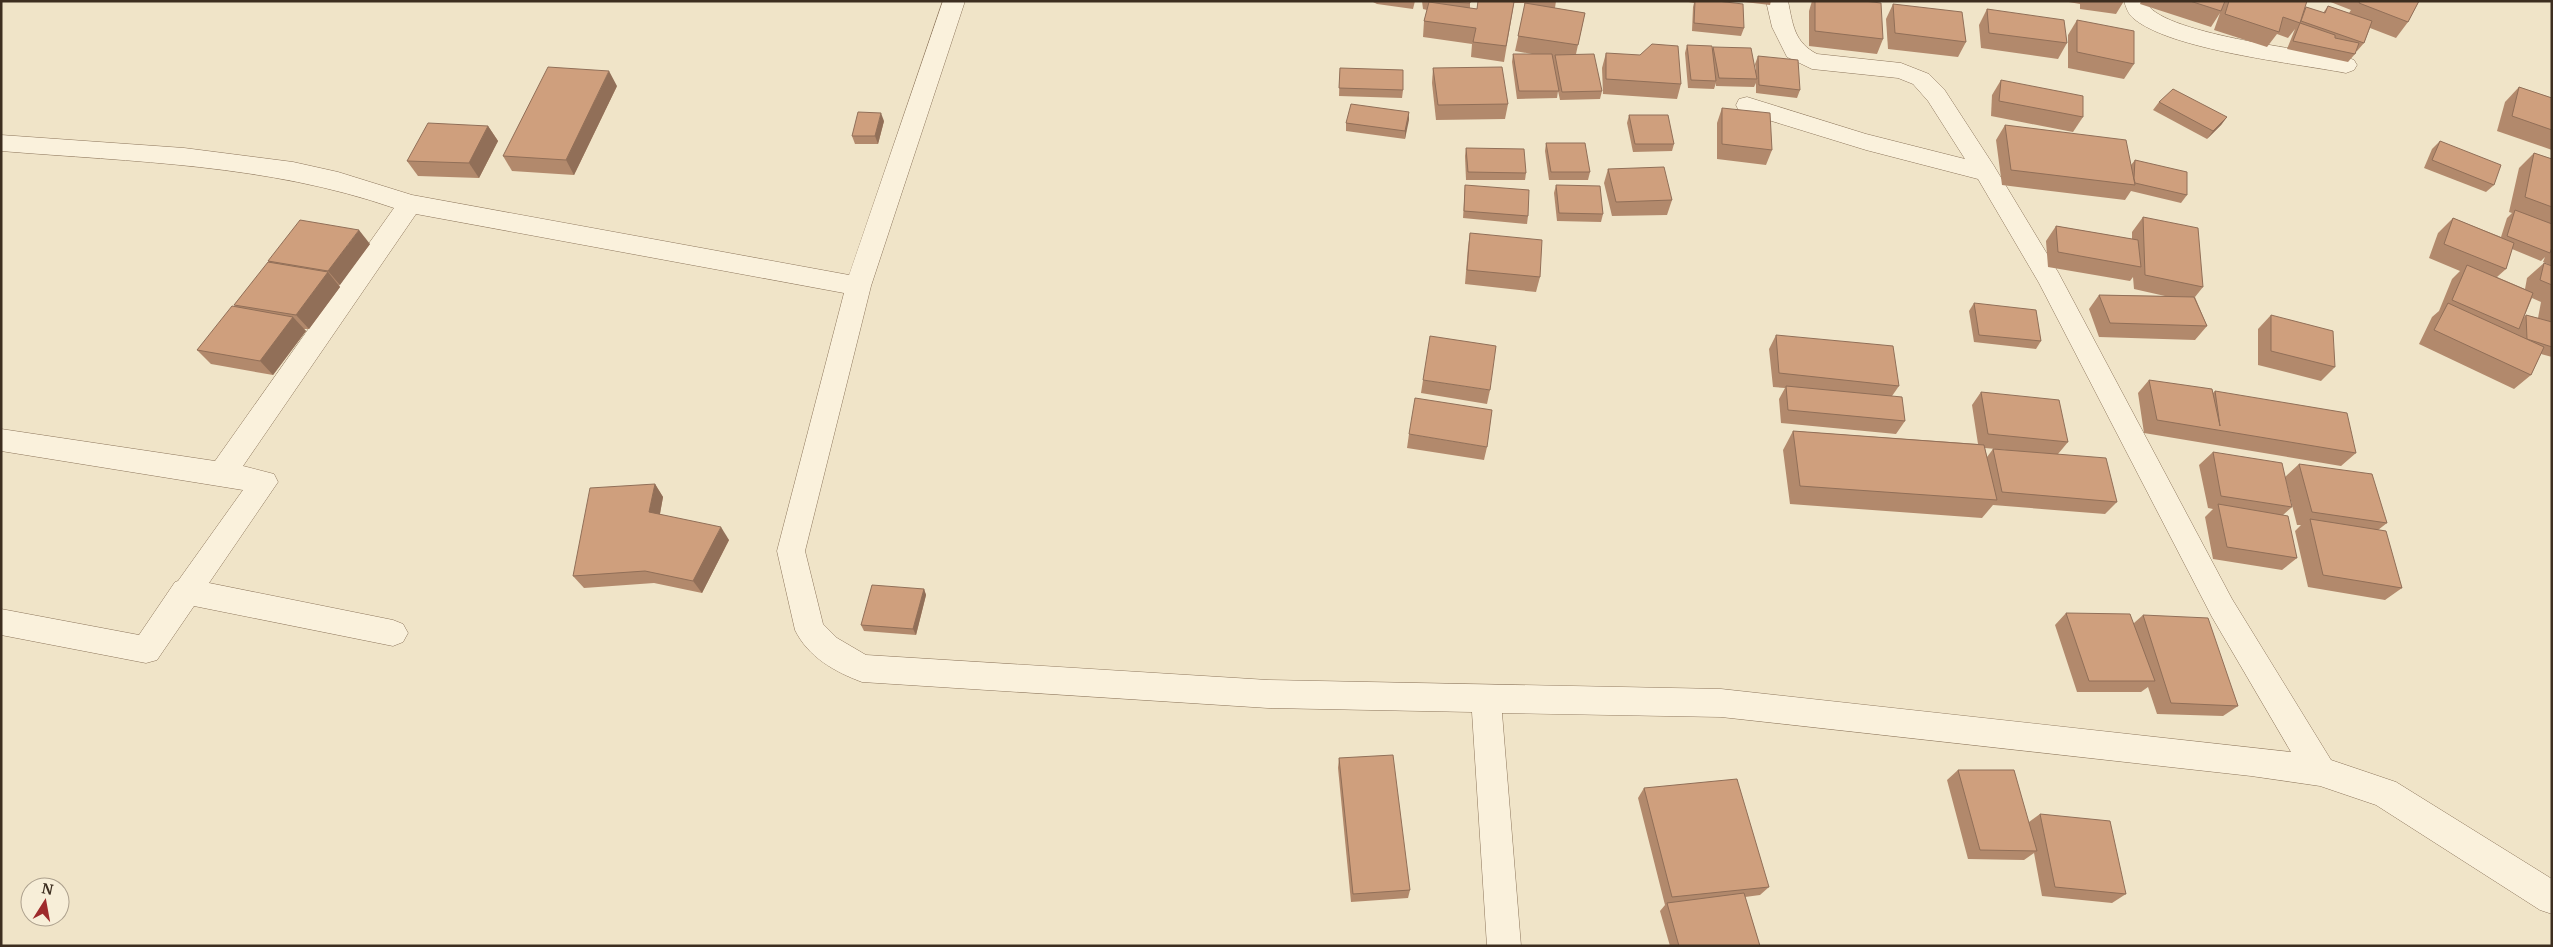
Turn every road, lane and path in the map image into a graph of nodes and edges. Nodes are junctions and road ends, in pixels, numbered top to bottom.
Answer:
1 (954, 1) edge
2 (1776, 1) edge
3 (2135, 1) edge
4 (2346, 65) edge
5 (1747, 105) dead end
6 (1, 143) edge
7 (1986, 172) junction
8 (410, 204) junction
9 (858, 286) junction
10 (1, 440) edge
11 (222, 474) junction
12 (186, 591) junction
13 (1, 622) edge
14 (393, 633) dead end
15 (1486, 700) junction
16 (2320, 771) junction
17 (2552, 898) edge
18 (1504, 946) edge

1 - 9 street
2 - 7 street
3 - 4 street
5 - 7 street
6 - 8 street
7 - 16 street
8 - 9 street
8 - 11 street
9 - 15 street
10 - 11 street
11 - 12 street
12 - 13 street
12 - 14 street
15 - 16 street
15 - 18 street
16 - 17 street

